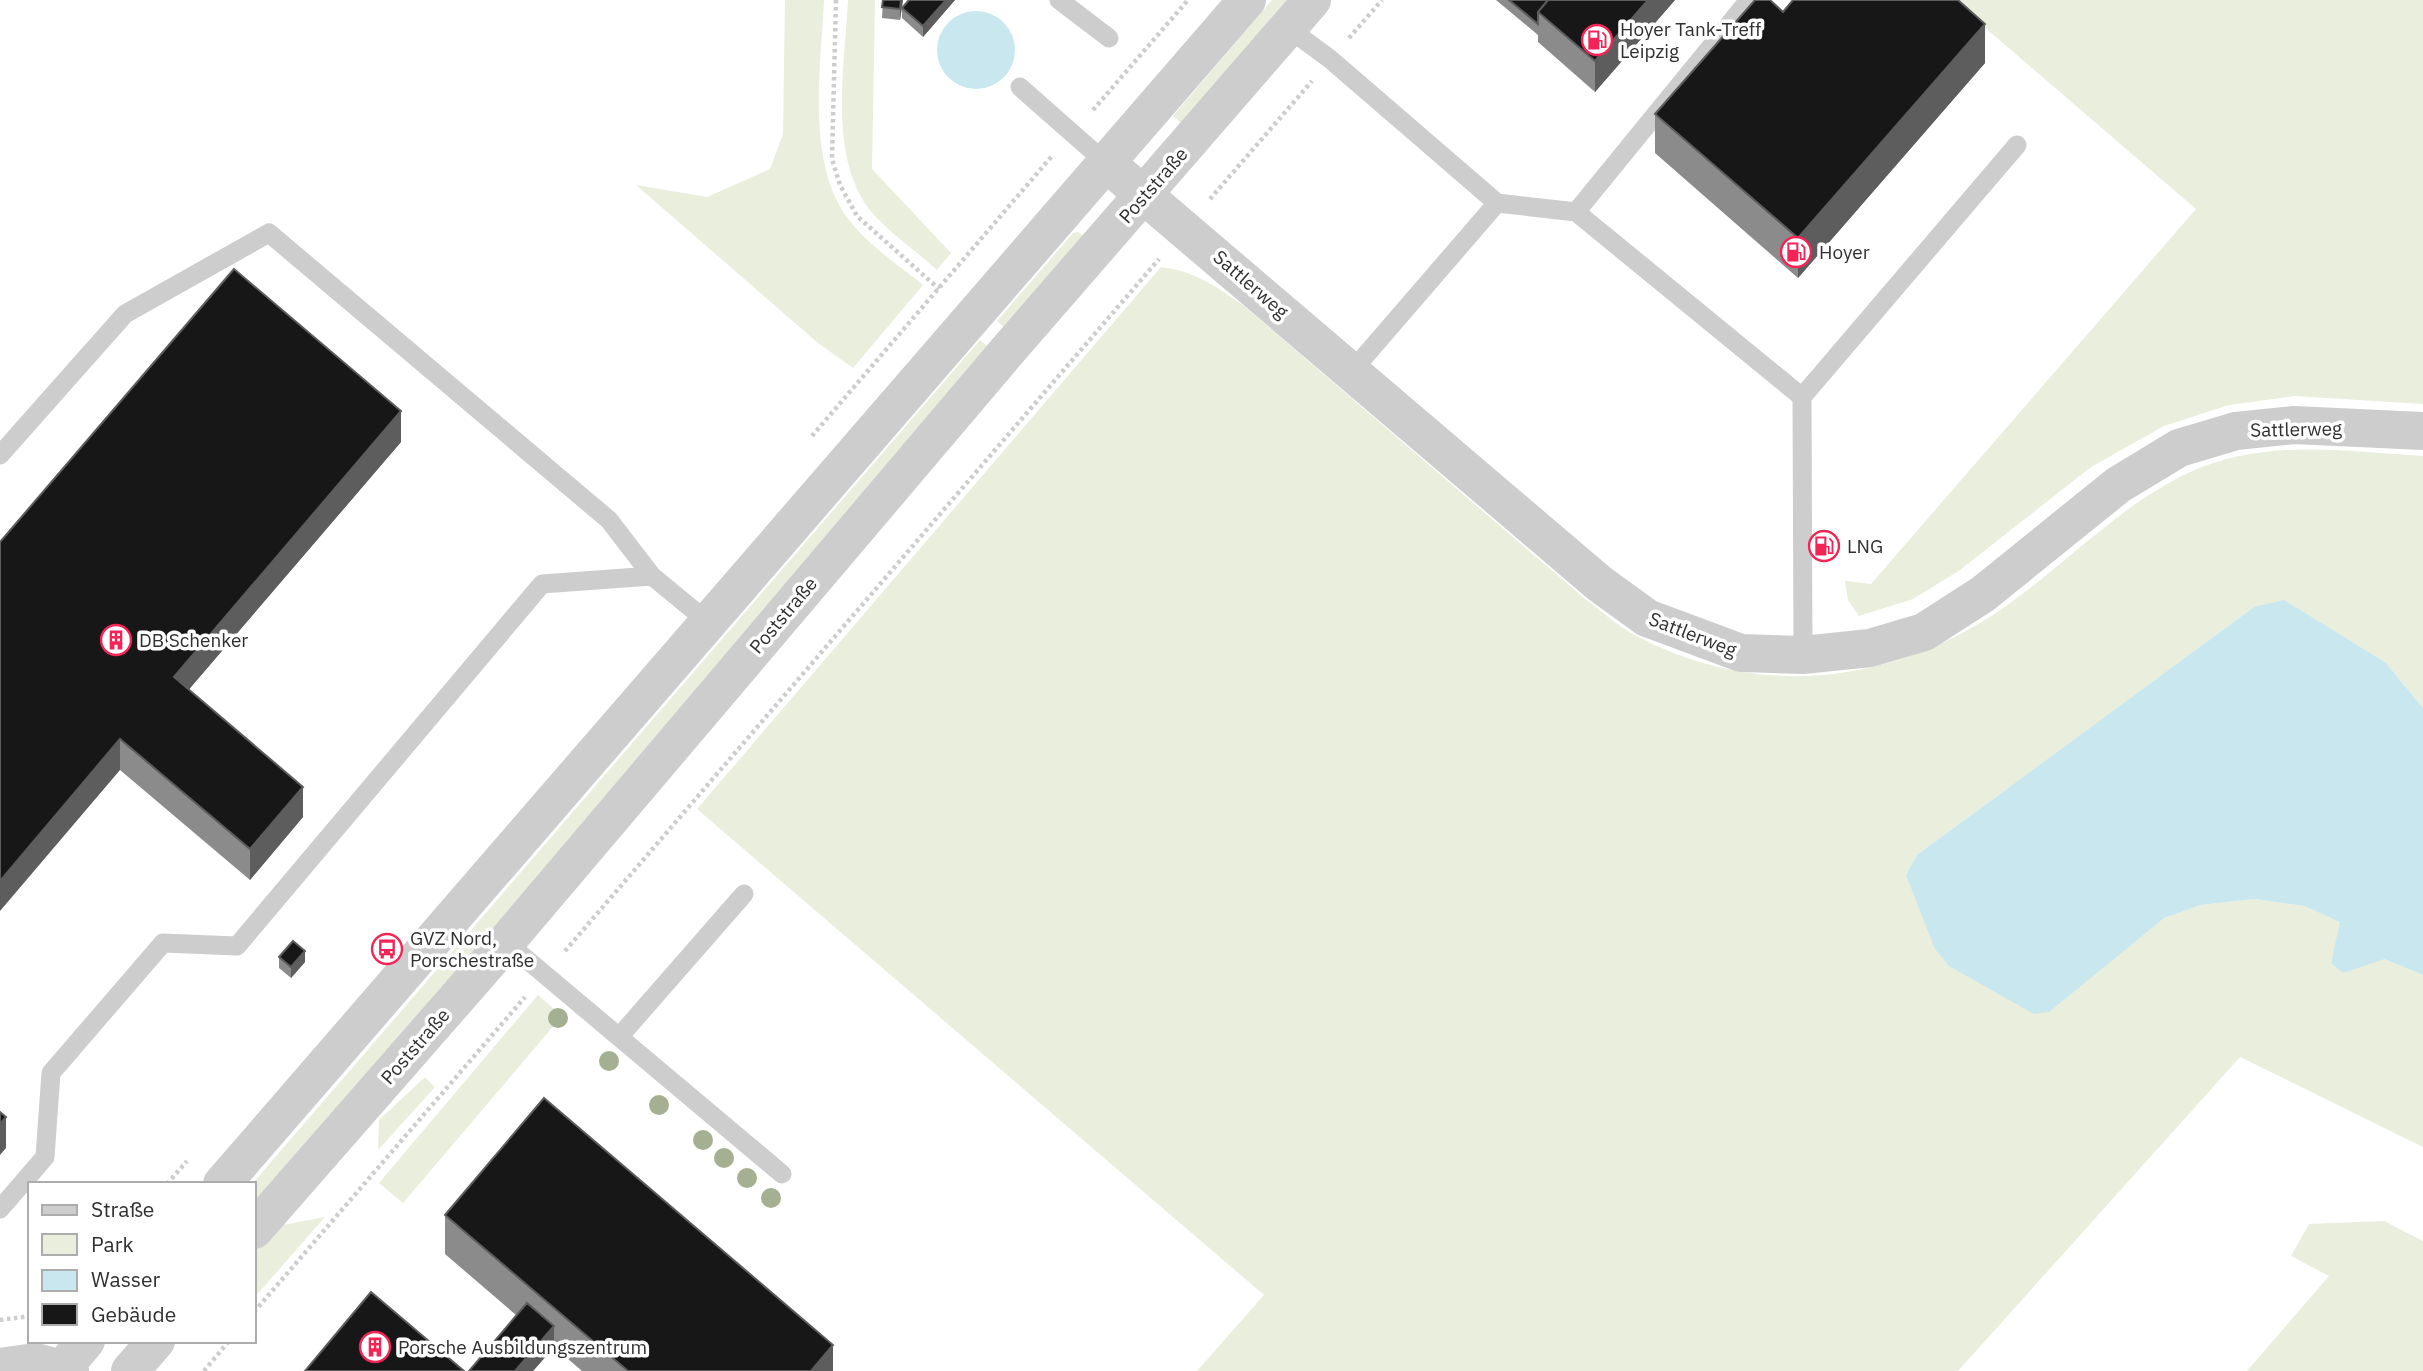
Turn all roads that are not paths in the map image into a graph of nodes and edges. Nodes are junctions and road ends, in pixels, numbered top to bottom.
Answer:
1 (1059, 0) edge
2 (1247, 0) edge
3 (1749, 0) edge
4 (1300, 14) edge
5 (1109, 38) dead end
6 (1020, 87) dead end
7 (2017, 145) dead end
8 (1105, 162) junction
9 (1144, 196) junction
10 (1497, 203) junction
11 (1576, 212) junction
12 (1352, 371) junction
13 (1802, 397) junction
14 (2423, 431) edge
15 (0, 455) edge
16 (652, 576) junction
17 (708, 622) junction
18 (1802, 655) junction
19 (744, 894) dead end
20 (506, 942) junction
21 (619, 1037) junction
22 (782, 1174) dead end
23 (224, 1182) edge
24 (0, 1209) edge
25 (256, 1228) edge
26 (154, 1343) edge
27 (73, 1360) edge
28 (0, 1367) edge
29 (130, 1371) edge

1 - 5 lane
2 - 8 street
3 - 11 lane
4 - 9 street, Poststraße
4 - 10 lane
6 - 8 lane
7 - 13 lane
8 - 9 street, Sattlerweg
8 - 17 street
9 - 12 street, Sattlerweg
9 - 20 street, Poststraße
10 - 11 lane
10 - 12 lane
11 - 13 lane
12 - 18 street, Sattlerweg
13 - 18 lane
14 - 18 street, Sattlerweg
15 - 16 lane
16 - 17 lane
16 - 24 lane
17 - 23 street
19 - 21 lane
20 - 21 lane
20 - 25 street, Poststraße
21 - 22 lane
26 - 29 street
27 - 28 street

